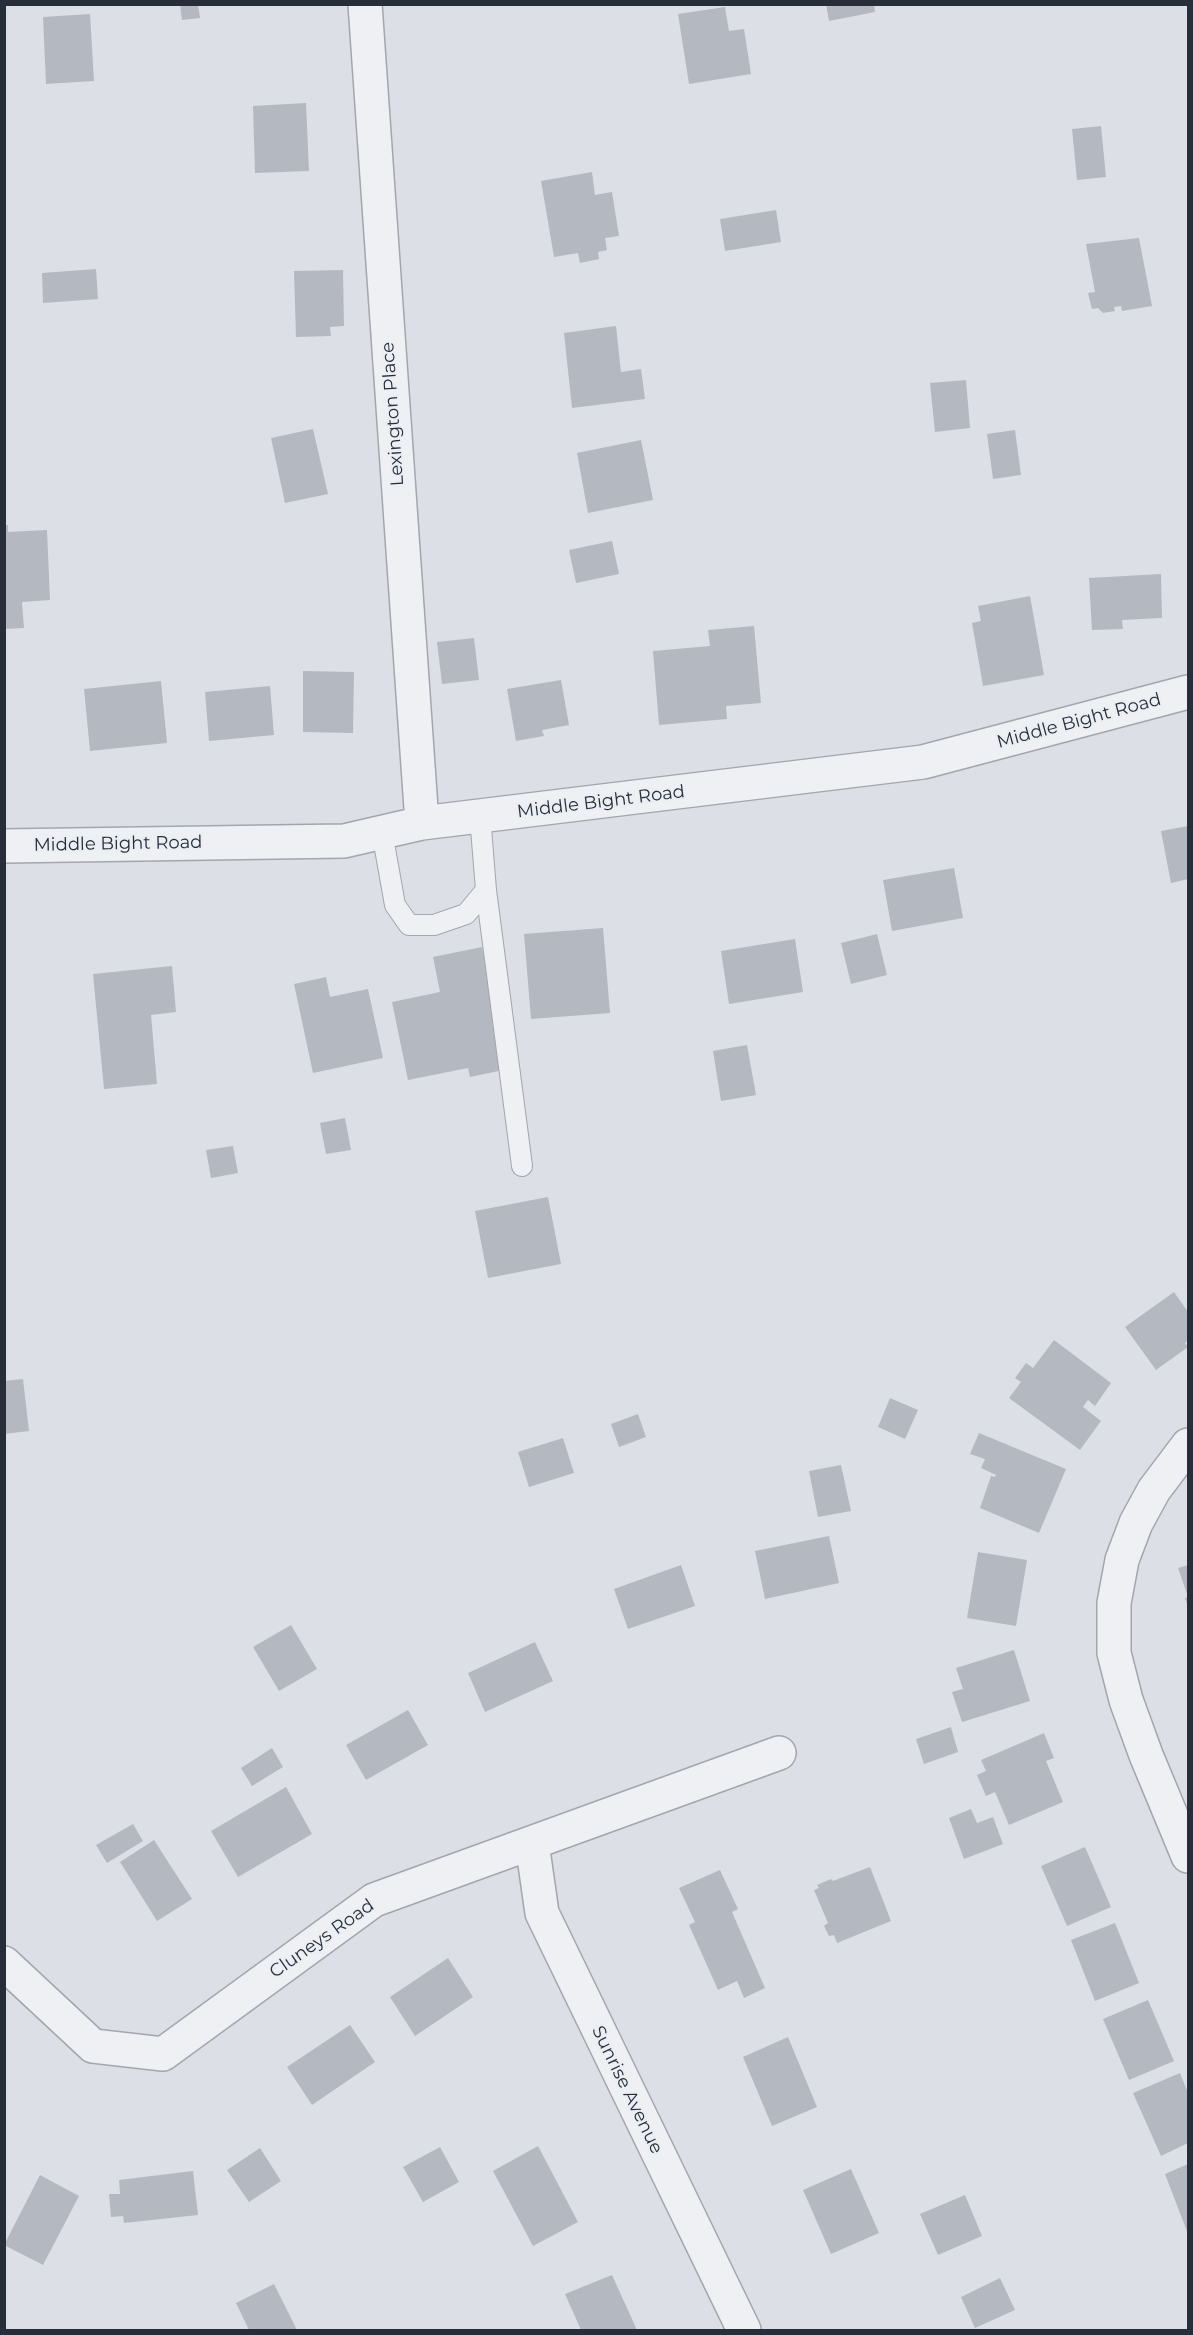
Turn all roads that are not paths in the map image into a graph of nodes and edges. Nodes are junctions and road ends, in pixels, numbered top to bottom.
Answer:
1 (365, 4) edge
2 (1188, 692) edge
3 (480, 816) junction
4 (422, 823) junction
5 (382, 832) junction
6 (4, 846) edge
7 (486, 890) junction
8 (522, 1166) dead end
9 (1188, 1445) edge
10 (779, 1753) dead end
11 (532, 1843) junction
12 (1188, 1856) edge
13 (4, 1963) edge
14 (744, 2331) edge

1 - 4 street, Lexington Place
2 - 3 street, Middle Bight Road
3 - 4 street, Middle Bight Road
3 - 7 lane
4 - 5 street, Middle Bight Road
5 - 6 street, Middle Bight Road
5 - 7 lane
7 - 8 lane
9 - 12 street
10 - 11 street, Cluneys Road
11 - 13 street, Cluneys Road
11 - 14 street, Sunrise Avenue

